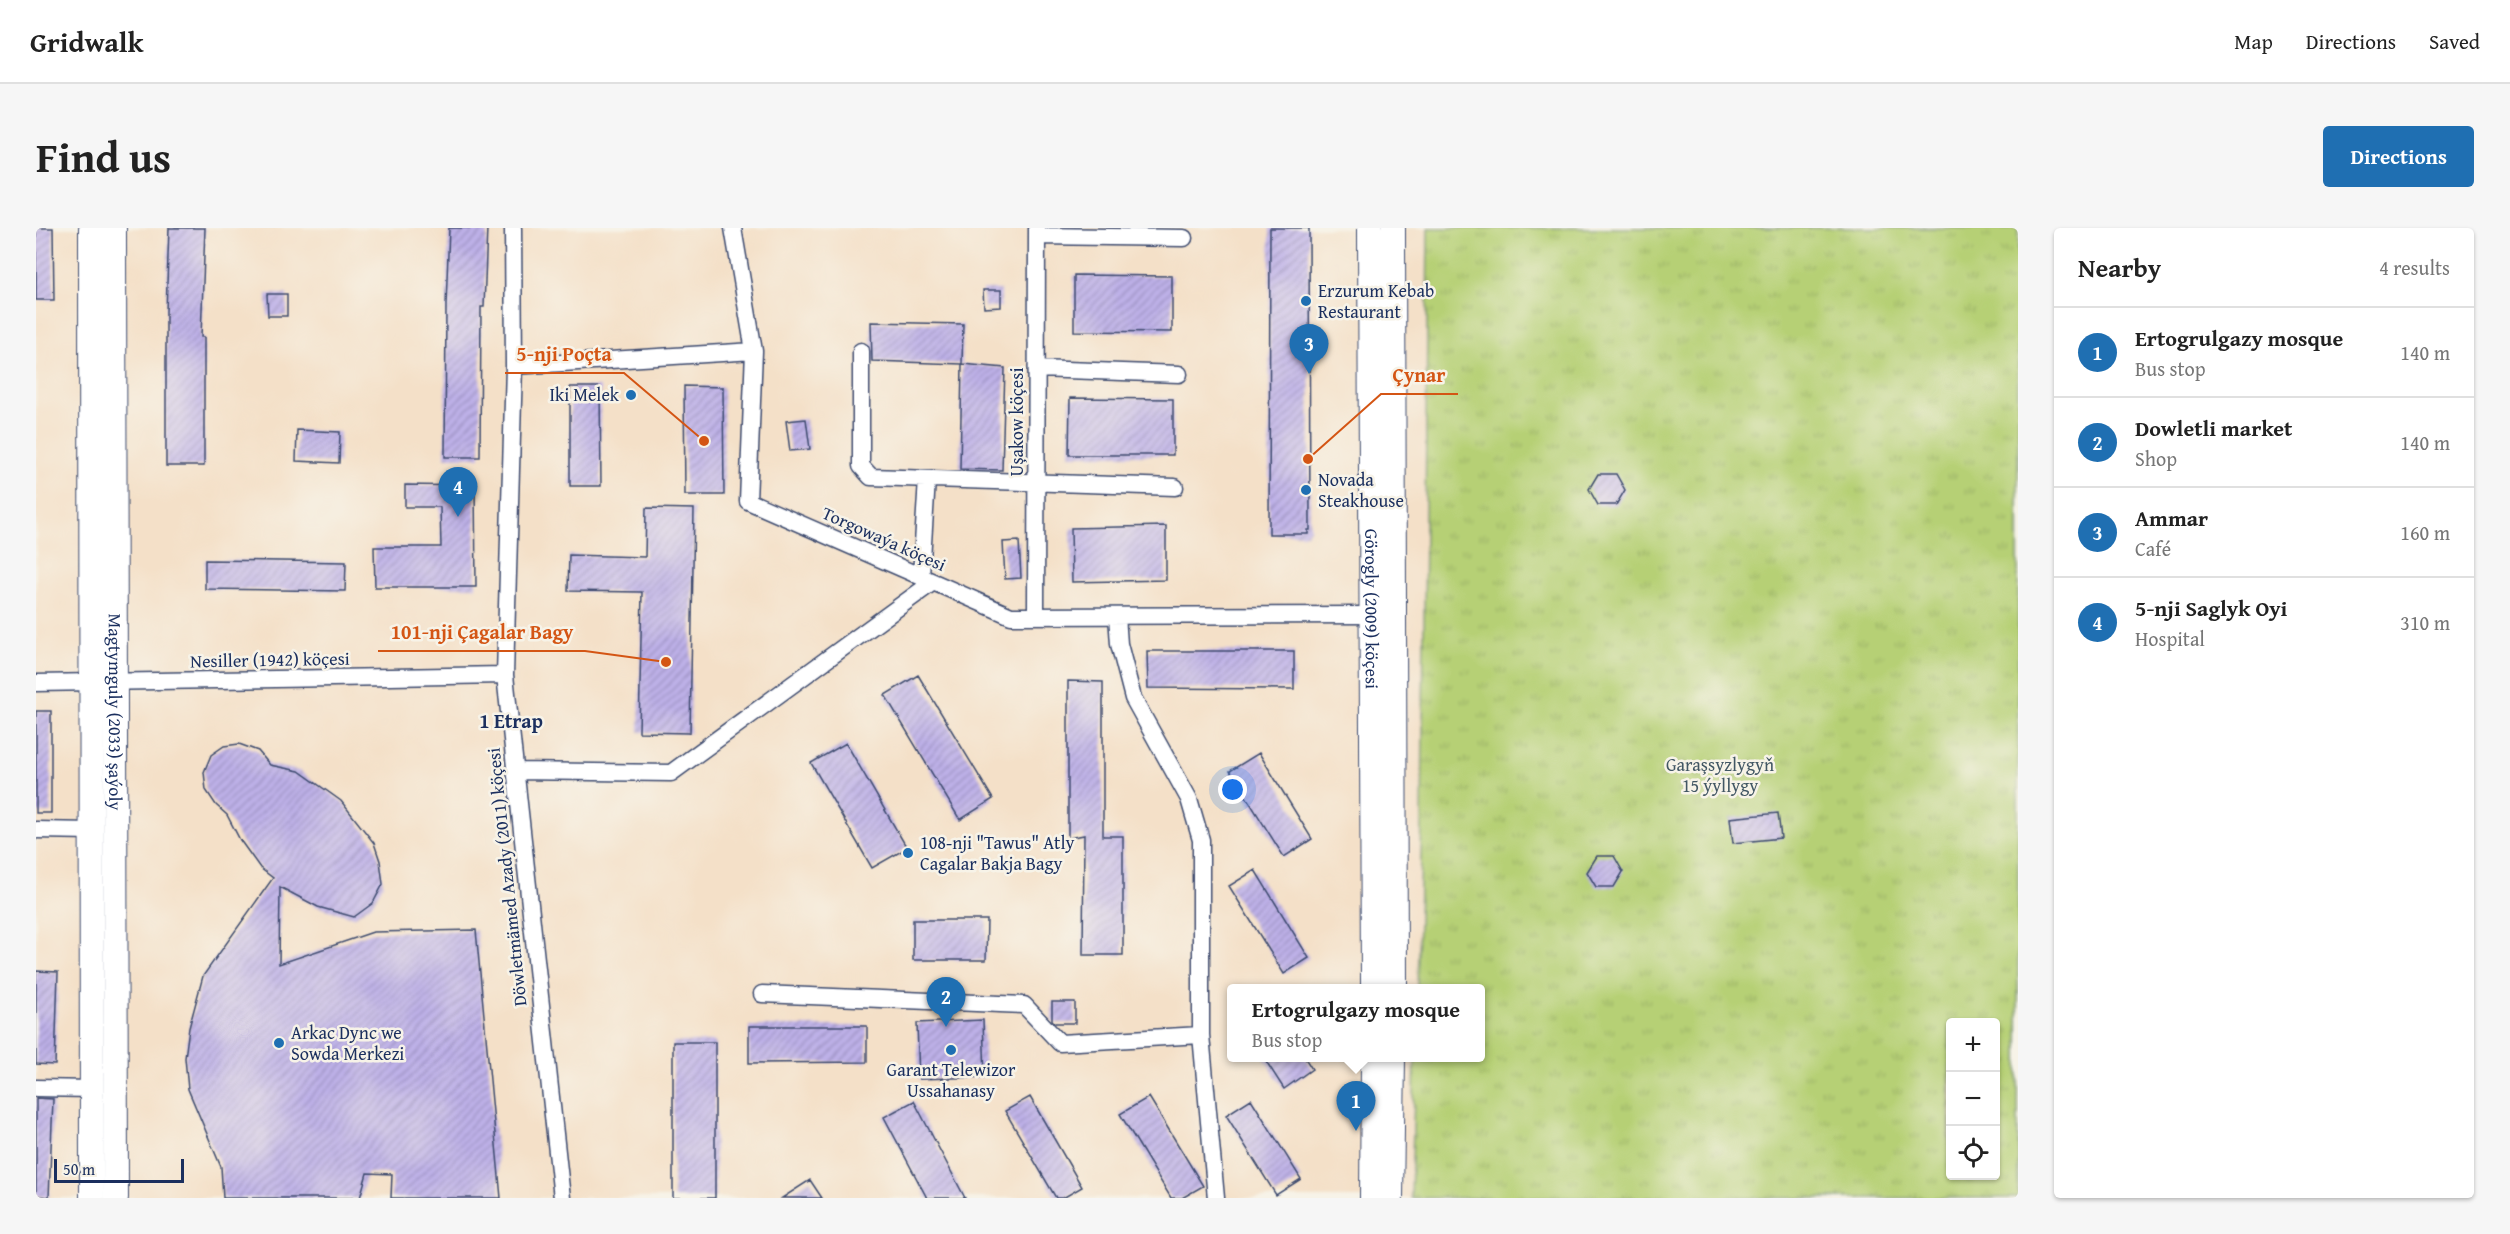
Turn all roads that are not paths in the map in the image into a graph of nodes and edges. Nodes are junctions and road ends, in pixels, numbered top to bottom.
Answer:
1 (91, 228) edge
2 (114, 228) edge
3 (513, 228) edge
4 (733, 228) edge
5 (1370, 228) edge
6 (1393, 228) edge
7 (1037, 232) edge
8 (1184, 238) dead end
9 (754, 351) junction
10 (861, 351) dead end
11 (514, 366) junction
12 (1037, 369) junction
13 (1179, 374) dead end
14 (927, 479) junction
15 (1036, 484) junction
16 (1175, 487) dead end
17 (927, 579) junction
18 (1382, 615) junction
19 (1036, 616) junction
20 (1117, 616) junction
21 (505, 675) junction
22 (36, 683) edge
23 (103, 683) junction
24 (516, 771) junction
25 (36, 830) edge
26 (92, 831) junction
27 (1373, 984) edge
28 (1395, 984) edge
29 (762, 994) dead end
30 (1201, 1035) junction
31 (1373, 1062) edge
32 (1393, 1062) edge
33 (36, 1088) edge
34 (92, 1089) junction
35 (92, 1198) edge
36 (116, 1198) edge
37 (562, 1198) edge
38 (1216, 1198) edge
39 (1372, 1198) edge
40 (1391, 1198) edge

1 - 23 main road, Magtymguly (2033) şaýoly
2 - 23 main road, Magtymguly (2033) şaýoly
3 - 11 street, Döwletmämed Azady (2011) köçesi
4 - 9 street
5 - 18 main road, Görogly (2009) köçesi
6 - 18 main road, Görogly (2009) köçesi
7 - 8 street
7 - 12 street, Uşakow köçesi
9 - 11 street
9 - 17 street, Torgowaýa köçesi
10 - 14 street
11 - 21 street, Döwletmämed Azady (2011) köçesi
12 - 13 street
12 - 15 street, Uşakow köçesi
14 - 15 street
14 - 17 street
15 - 16 street
15 - 19 street, Uşakow köçesi
17 - 19 street, Torgowaýa köçesi
17 - 24 street
18 - 20 street, Torgowaýa köçesi
18 - 27 main road, Görogly (2009) köçesi
18 - 28 main road, Görogly (2009) köçesi
19 - 20 street, Torgowaýa köçesi
20 - 30 street
21 - 23 street, Nesiller (1942) köçesi
21 - 24 street, Döwletmämed Azady (2011) köçesi
22 - 23 street, Nesiller (1942) köçesi
23 - 26 main road, Magtymguly (2033) şaýoly
23 - 36 main road, Magtymguly (2033) şaýoly
24 - 37 street, Döwletmämed Azady (2011) köçesi
25 - 26 street
26 - 34 main road, Magtymguly (2033) şaýoly
29 - 30 street
30 - 38 street
31 - 39 main road
32 - 40 main road
33 - 34 street
34 - 35 main road, Magtymguly (2033) şaýoly

